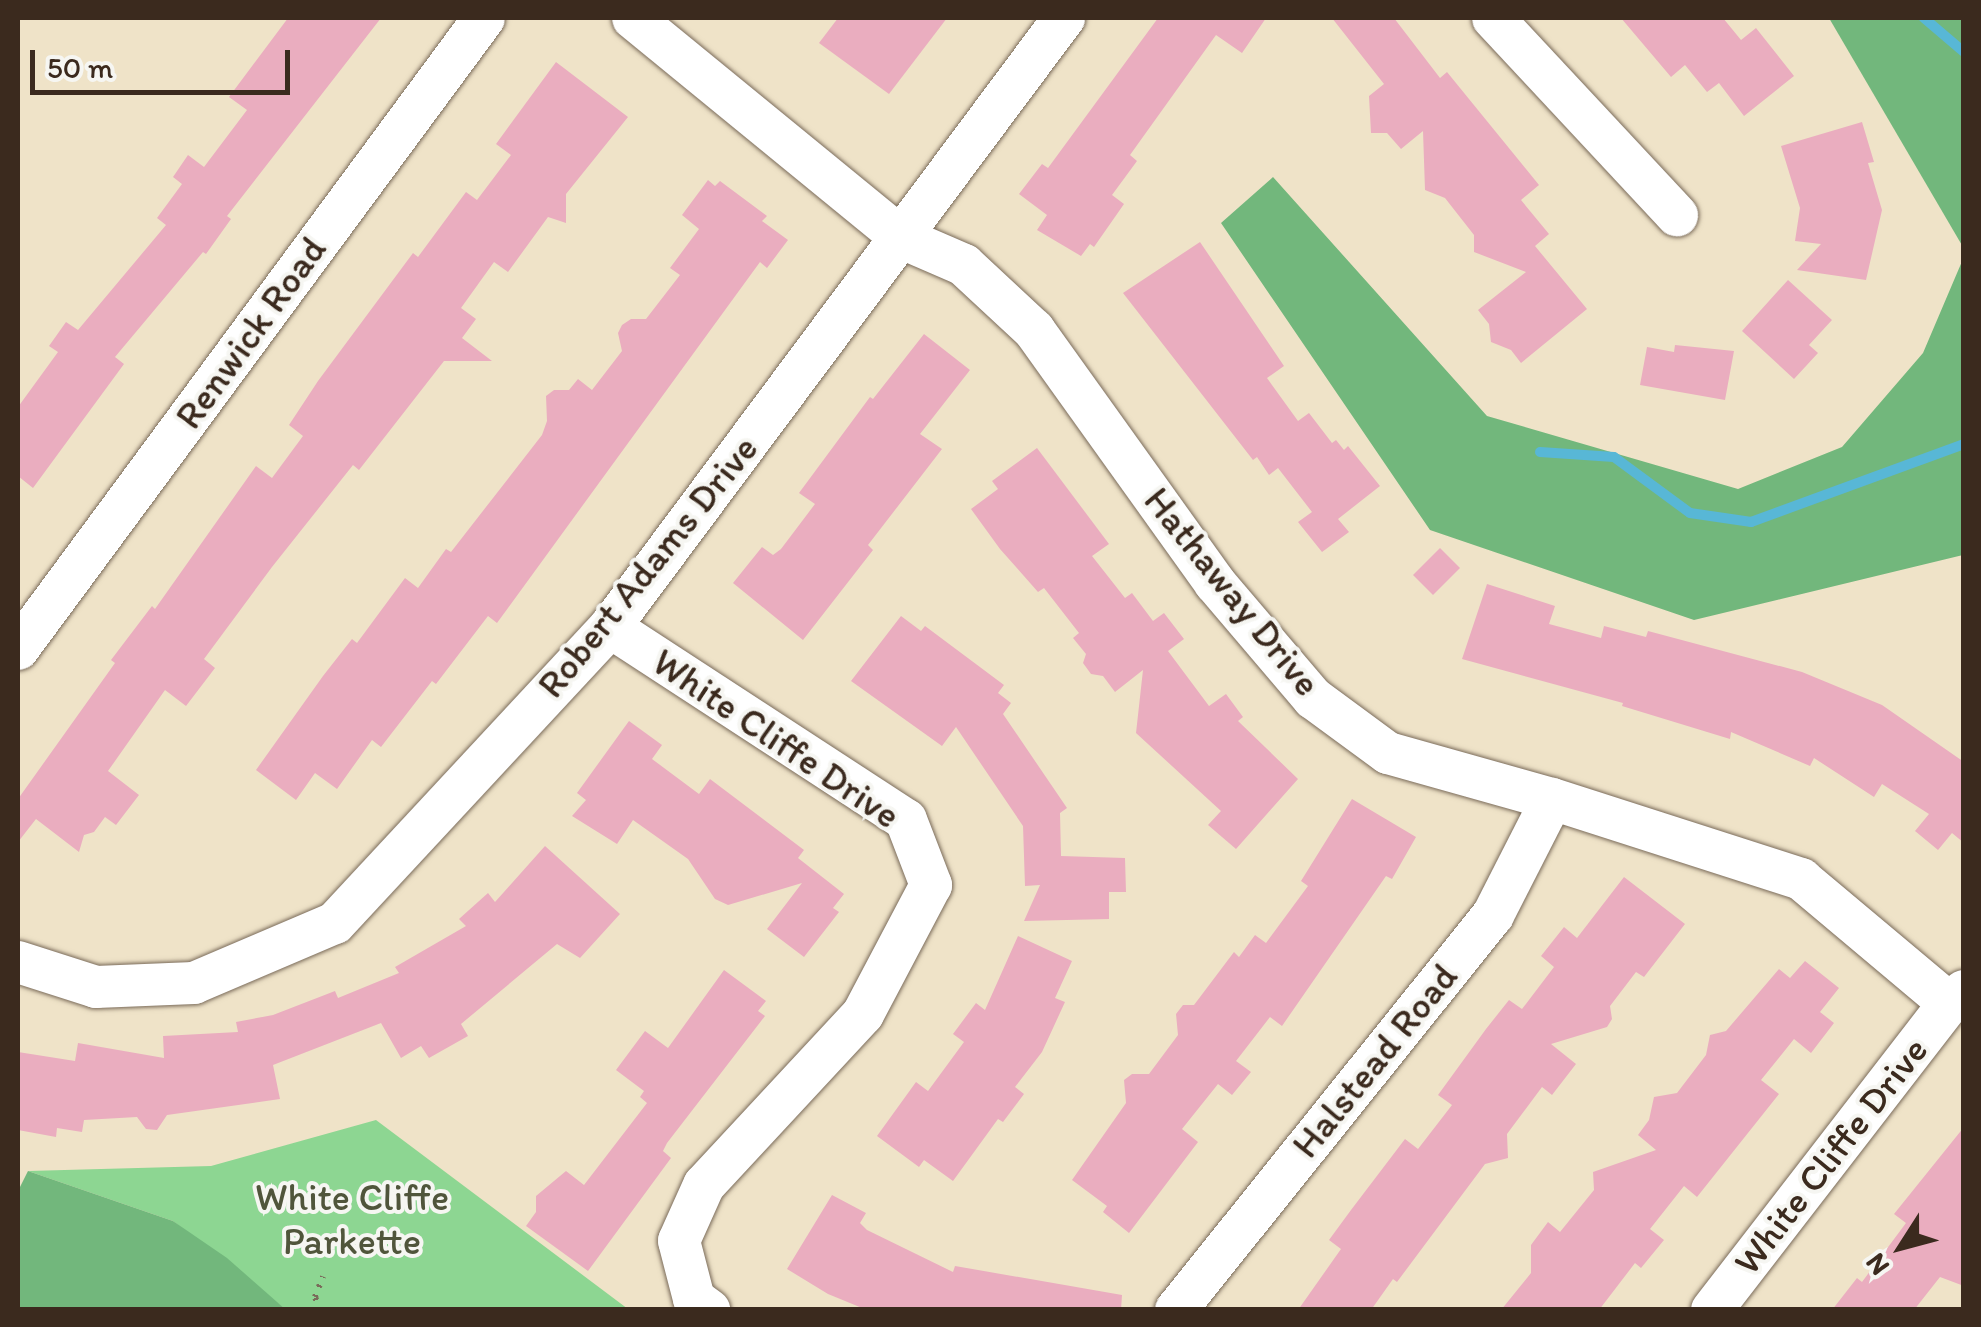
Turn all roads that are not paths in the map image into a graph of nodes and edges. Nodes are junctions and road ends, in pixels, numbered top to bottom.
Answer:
1 (484, 18) edge
2 (633, 18) edge
3 (1064, 18) edge
4 (1493, 18) edge
5 (1677, 215) dead end
6 (902, 238) junction
7 (610, 627) junction
8 (18, 650) edge
9 (1552, 799) junction
10 (18, 962) edge
11 (1956, 997) edge
12 (709, 1310) edge
13 (1176, 1310) edge
14 (1712, 1310) edge

1 - 8 street, Renwick Road
2 - 6 street, Hathaway Drive
3 - 6 street, Robert Adams Drive
4 - 5 street
6 - 7 street, Robert Adams Drive
6 - 9 street, Hathaway Drive
7 - 10 street, Robert Adams Drive
7 - 12 street, White Cliffe Drive
9 - 11 street, Hathaway Drive
9 - 13 street, Halstead Road
11 - 14 street, White Cliffe Drive

